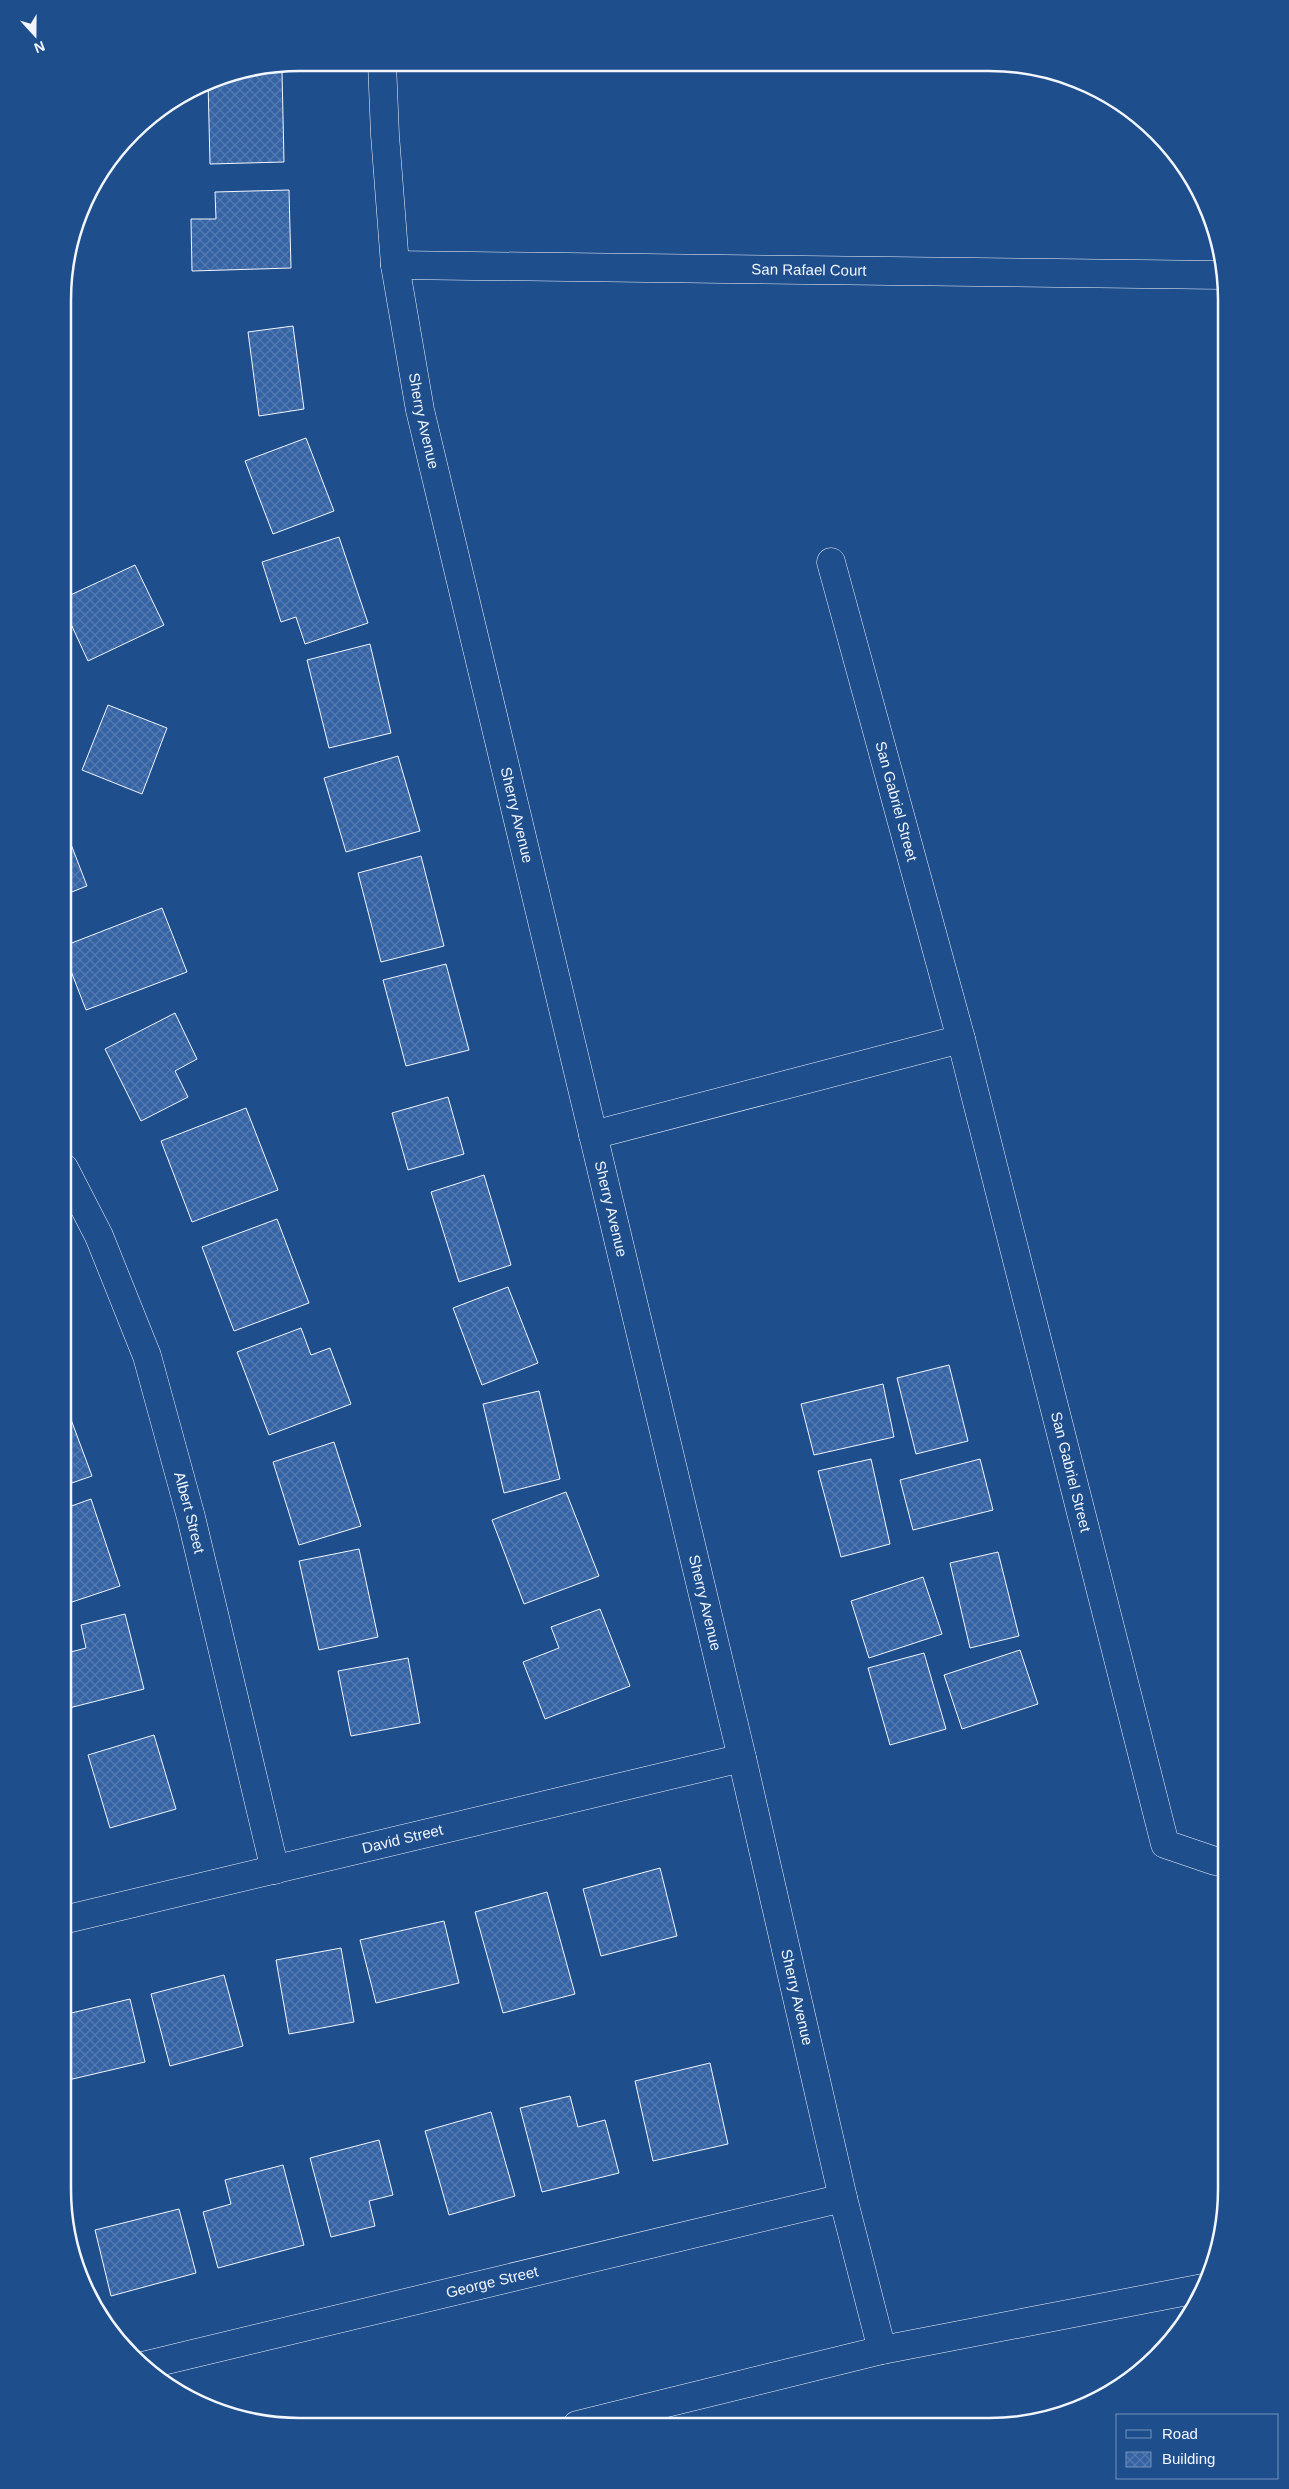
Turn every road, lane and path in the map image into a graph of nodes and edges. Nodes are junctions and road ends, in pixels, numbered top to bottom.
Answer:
1 (382, 71) edge
2 (395, 265) junction
3 (1216, 275) edge
4 (831, 562) dead end
5 (961, 1039) junction
6 (593, 1135) junction
7 (71, 1182) edge
8 (742, 1758) junction
9 (1218, 1861) edge
10 (276, 1870) junction
11 (71, 1918) edge
12 (843, 2198) junction
13 (1194, 2290) edge
14 (882, 2350) junction
15 (152, 2364) edge
16 (605, 2418) edge

1 - 2 street, Sherry Avenue
2 - 3 street, San Rafael Court
2 - 6 street, Sherry Avenue
4 - 5 street, San Gabriel Street
5 - 6 street
5 - 9 street, San Gabriel Street
6 - 8 street, Sherry Avenue
7 - 10 street, Albert Street
8 - 10 street, David Street
8 - 12 street, Sherry Avenue
10 - 11 street, David Street
12 - 14 street, Sherry Avenue
12 - 15 street, George Street
13 - 14 street
14 - 16 street

